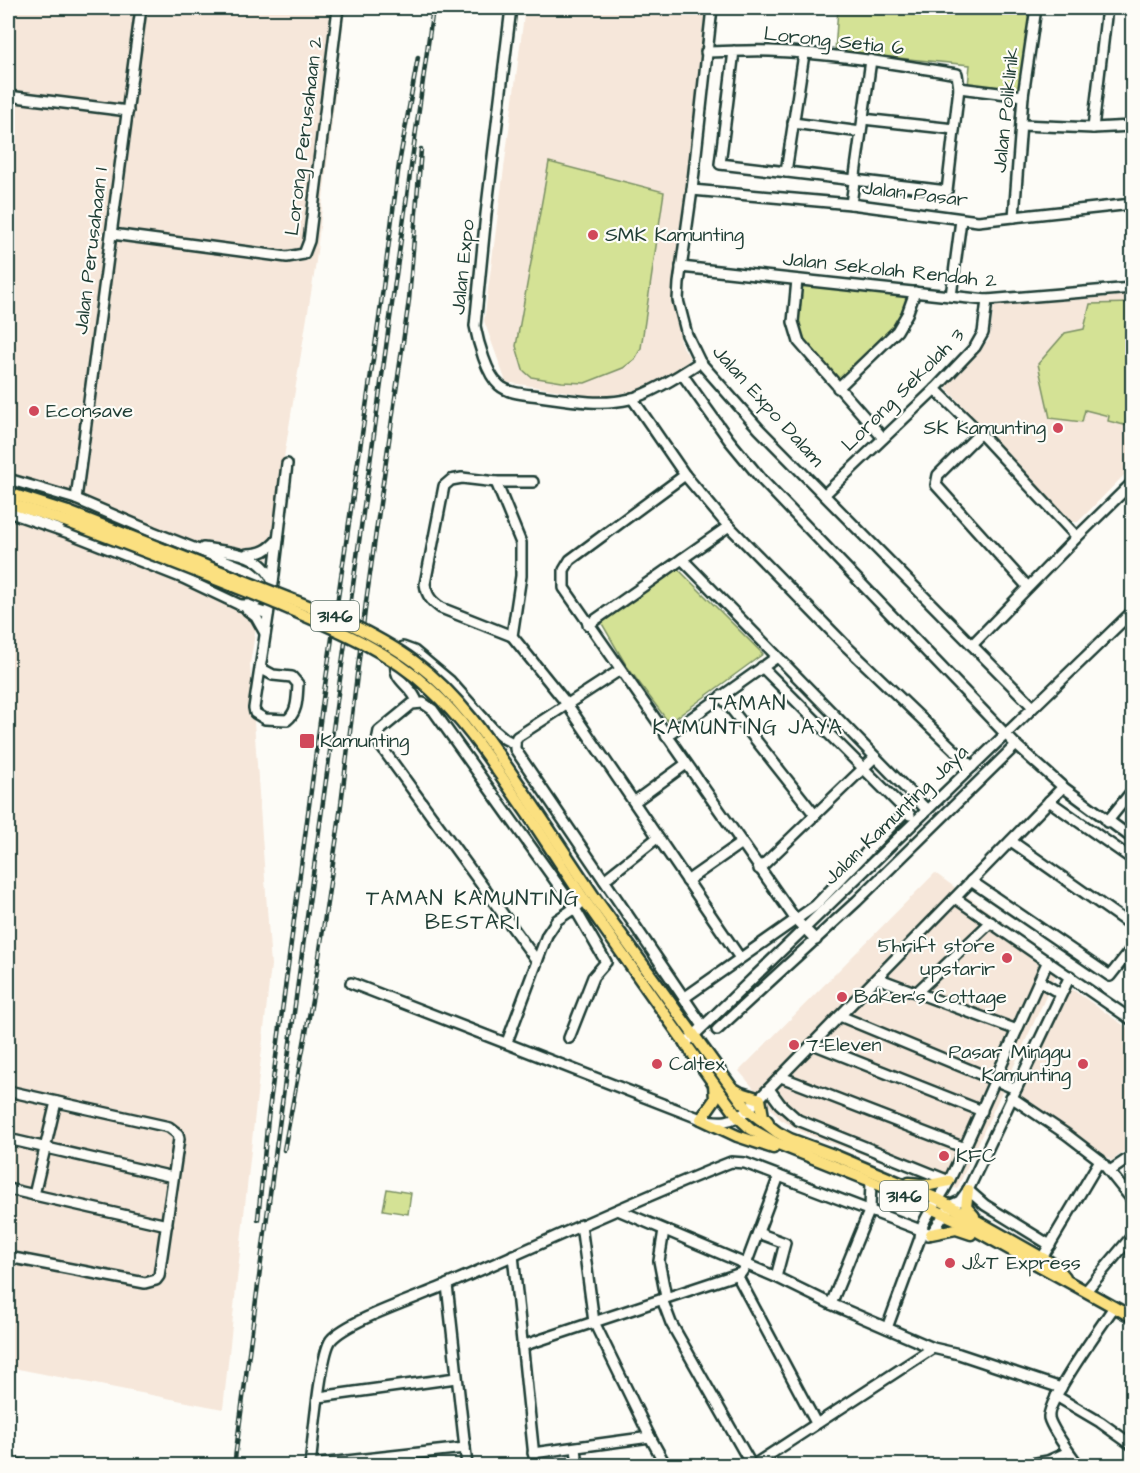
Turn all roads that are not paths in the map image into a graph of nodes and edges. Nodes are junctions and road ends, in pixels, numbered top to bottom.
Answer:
1 (141, 8) edge
2 (338, 8) edge
3 (511, 8) edge
4 (712, 8) edge
5 (1036, 8) edge
6 (1107, 8) edge
7 (734, 51) junction
8 (706, 52) junction
9 (804, 54) junction
10 (871, 60) junction
11 (959, 88) junction
12 (8, 96) edge
13 (1023, 96) junction
14 (128, 111) junction
15 (863, 119) junction
16 (793, 123) junction
17 (1021, 125) junction
18 (1132, 126) edge
19 (1093, 128) junction
20 (954, 129) junction
21 (861, 132) junction
22 (786, 172) junction
23 (854, 180) junction
24 (692, 190) junction
25 (851, 204) junction
26 (1132, 204) edge
27 (1014, 217) junction
28 (962, 220) junction
29 (112, 234) junction
30 (681, 267) junction
31 (797, 280) junction
32 (1132, 288) edge
33 (915, 292) junction
34 (951, 296) junction
35 (987, 300) junction
36 (700, 362) junction
37 (682, 374) junction
38 (838, 388) junction
39 (935, 389) junction
40 (632, 398) junction
41 (980, 433) junction
42 (883, 438) junction
43 (287, 464) dead end
44 (685, 475) junction
45 (8, 479) edge
46 (496, 482) junction
47 (533, 482) dead end
48 (1132, 483) edge
49 (8, 493) edge
50 (824, 495) junction
51 (76, 499) junction
52 (8, 503) edge
53 (8, 512) edge
54 (67, 517) junction
55 (729, 526) junction
56 (1077, 537) junction
57 (278, 539) junction
58 (183, 544) junction
59 (242, 554) junction
60 (682, 559) junction
61 (273, 583) junction
62 (1028, 587) junction
63 (240, 605) junction
64 (1132, 612) edge
65 (268, 614) junction
66 (588, 625) junction
67 (265, 633) junction
68 (512, 636) junction
69 (972, 645) junction
70 (777, 657) junction
71 (762, 667) junction
72 (260, 668) junction
73 (620, 670) junction
74 (721, 696) junction
75 (417, 702) junction
76 (567, 704) junction
77 (1034, 707) junction
78 (1006, 734) junction
79 (666, 736) junction
80 (515, 744) junction
81 (1016, 745) junction
82 (875, 757) junction
83 (686, 764) junction
84 (972, 767) junction
85 (863, 768) junction
86 (1063, 787) junction
87 (1132, 791) edge
88 (1049, 801) junction
89 (634, 802) junction
90 (927, 810) junction
91 (906, 811) junction
92 (533, 813) junction
93 (815, 815) junction
94 (916, 821) junction
95 (1107, 822) junction
96 (657, 838) junction
97 (1132, 838) edge
98 (1011, 841) junction
99 (741, 843) junction
100 (1132, 859) edge
101 (759, 869) junction
102 (604, 880) junction
103 (687, 881) junction
104 (971, 881) junction
105 (955, 898) junction
106 (587, 904) junction
107 (574, 907) junction
108 (796, 921) junction
109 (991, 922) junction
110 (1132, 926) edge
111 (804, 929) junction
112 (816, 940) junction
113 (1132, 948) edge
114 (740, 958) junction
115 (537, 961) junction
116 (1048, 961) junction
117 (1070, 976) junction
118 (877, 978) junction
119 (1039, 981) junction
120 (351, 983) dead end
121 (917, 992) junction
122 (1061, 994) junction
123 (684, 998) junction
124 (840, 1016) junction
125 (1132, 1020) edge
126 (703, 1026) junction
127 (717, 1030) dead end
128 (1017, 1030) junction
129 (569, 1038) dead end
130 (689, 1040) junction
131 (507, 1042) junction
132 (813, 1044) junction
133 (781, 1077) junction
134 (996, 1079) junction
135 (714, 1084) junction
136 (731, 1087) junction
137 (769, 1089) junction
138 (8, 1091) edge
139 (1013, 1093) junction
140 (760, 1098) junction
141 (56, 1102) junction
142 (748, 1110) junction
143 (982, 1111) junction
144 (739, 1118) junction
145 (701, 1119) junction
146 (777, 1132) junction
147 (8, 1139) edge
148 (45, 1148) junction
149 (965, 1148) junction
150 (793, 1150) junction
151 (1132, 1156) edge
152 (1100, 1160) junction
153 (860, 1166) junction
154 (1110, 1171) junction
155 (779, 1176) junction
156 (173, 1177) junction
157 (949, 1181) junction
158 (871, 1182) junction
159 (8, 1189) edge
160 (968, 1190) junction
161 (34, 1196) junction
162 (1132, 1200) edge
163 (935, 1204) junction
164 (870, 1209) junction
165 (618, 1210) junction
166 (948, 1210) junction
167 (981, 1223) junction
168 (167, 1225) junction
169 (581, 1226) junction
170 (664, 1230) junction
171 (758, 1233) junction
172 (924, 1234) junction
173 (1132, 1236) edge
174 (1050, 1245) junction
175 (1012, 1252) junction
176 (513, 1255) junction
177 (8, 1257) edge
178 (1042, 1258) junction
179 (746, 1265) junction
180 (737, 1275) junction
181 (776, 1277) junction
182 (1067, 1280) junction
183 (447, 1285) junction
184 (1086, 1291) junction
185 (664, 1298) junction
186 (831, 1304) junction
187 (1114, 1307) junction
188 (1132, 1317) edge
189 (594, 1322) junction
190 (887, 1328) junction
191 (522, 1346) junction
192 (933, 1348) junction
193 (456, 1378) junction
194 (1059, 1392) junction
195 (319, 1397) junction
196 (816, 1423) junction
197 (650, 1437) junction
198 (1132, 1445) edge
199 (465, 1448) junction
200 (576, 1448) junction
201 (1068, 1452) junction
202 (533, 1453) junction
203 (8, 1462) edge
204 (310, 1465) edge
205 (25, 1466) edge
206 (467, 1466) edge
207 (535, 1466) edge
208 (578, 1466) edge
209 (666, 1466) edge
210 (752, 1466) edge
211 (1019, 1466) edge
212 (1079, 1466) edge

1 - 14 street, Jalan Perusahaan 1
2 - 29 street, Lorong Perusahaan 2
3 - 40 street, Jalan Expo
4 - 8 street, Jalan Expo Dalam
5 - 13 street, Jalan Poliklinik
6 - 19 street
7 - 8 street, Lorong Setia 6
7 - 9 street, Lorong Setia 6
7 - 22 street
8 - 24 street, Jalan Expo Dalam
9 - 10 street, Lorong Setia 6
9 - 16 street
10 - 11 street, Lorong Setia 6
10 - 15 street
11 - 13 street
11 - 20 street
12 - 14 street
13 - 17 street, Jalan Poliklinik
14 - 29 street, Jalan Perusahaan 1
15 - 20 street
15 - 21 street
16 - 21 street
16 - 22 street
17 - 19 street
17 - 27 street, Jalan Poliklinik
18 - 19 street
20 - 23 street
21 - 23 street
22 - 23 street
23 - 25 street
24 - 25 street, Jalan Pasar
24 - 30 street, Jalan Expo Dalam
25 - 28 street, Jalan Pasar
26 - 27 street, Jalan Pasar
27 - 28 street, Jalan Pasar
28 - 34 street
29 - 51 street, Jalan Perusahaan 1
30 - 31 street, Jalan Sekolah Rendah 2
30 - 36 street, Jalan Expo Dalam
31 - 33 street, Jalan Sekolah Rendah 2
31 - 38 street
32 - 35 street, Jalan Sekolah Rendah 2
33 - 34 street, Jalan Sekolah Rendah 2
33 - 38 street
34 - 35 street, Jalan Sekolah Rendah 2
35 - 39 street, Lorong Sekolah 3
36 - 37 street, Jalan Expo
36 - 50 street, Jalan Expo Dalam
37 - 40 street, Jalan Expo
37 - 78 street
38 - 42 street
39 - 41 street
39 - 42 street, Lorong Sekolah 3
40 - 44 street
41 - 56 street
41 - 62 street
42 - 50 street, Lorong Sekolah 3
43 - 57 street
44 - 55 street
44 - 66 street
45 - 51 street
46 - 47 street
46 - 68 street
46 - 68 street
48 - 56 street
49 - 54 main road, 3146
50 - 69 street, Jalan Expo Dalam
51 - 58 street
52 - 54 main road, 3146
53 - 63 street
54 - 92 main road, 3146, bridge
55 - 60 street
55 - 84 street
56 - 62 street
57 - 59 street
57 - 61 street
58 - 59 street
58 - 63 street
59 - 61 street
60 - 66 street
60 - 70 street
61 - 65 street
62 - 69 street
63 - 65 street
63 - 67 street
64 - 77 street, Jalan Kamunting Jaya
65 - 67 street
66 - 73 street
67 - 72 street
68 - 76 street
69 - 77 street, Jalan Expo Dalam
70 - 71 street
70 - 82 street
71 - 74 street
71 - 85 street
72 - 72 street
73 - 76 street
73 - 79 street
74 - 79 street
74 - 93 street
75 - 80 street
75 - 107 street
75 - 115 street
76 - 80 street
76 - 89 street
77 - 78 street, Jalan Kamunting Jaya
78 - 81 street
78 - 84 street, Jalan Kamunting Jaya
79 - 83 street
80 - 102 street
81 - 86 street
81 - 112 street
82 - 85 street
82 - 90 street
83 - 89 street
83 - 99 street
84 - 90 street, Jalan Kamunting Jaya
85 - 91 street
85 - 93 street
86 - 88 street
86 - 95 street
87 - 95 street
88 - 98 street
88 - 100 street
89 - 96 street
90 - 94 street, Jalan Kamunting Jaya
91 - 94 street
91 - 108 street
92 - 106 main road, 3146
92 - 130 main road, 3146
93 - 101 street
94 - 111 street, Jalan Kamunting Jaya
95 - 97 street
96 - 102 street
96 - 103 street
98 - 104 street
98 - 110 street
99 - 101 street
99 - 103 street
101 - 108 street
102 - 123 street
103 - 114 street
104 - 105 street
104 - 113 street
105 - 109 street
105 - 118 street
106 - 107 street
106 - 130 main road, 3146
107 - 115 street
107 - 129 street
108 - 111 street
108 - 114 street
109 - 116 street
109 - 121 street
111 - 112 street
111 - 126 street, Jalan Kamunting Jaya
112 - 127 street
114 - 123 street
115 - 131 street
116 - 117 street
116 - 119 street
117 - 122 street
117 - 125 street
118 - 121 street
118 - 124 street
119 - 122 street
119 - 128 street
120 - 131 street
121 - 128 street
122 - 139 street
123 - 126 street
124 - 132 street
124 - 134 street
126 - 130 street, Jalan Kamunting Jaya
128 - 134 street
130 - 135 main road, 3146
130 - 136 main road, 3146
131 - 145 street
132 - 133 street
132 - 143 street
133 - 137 street
133 - 149 street
134 - 139 street
134 - 143 street
135 - 144 main road, 3146
135 - 145 main road
136 - 140 main road
136 - 142 main road, 3146
137 - 140 street
137 - 157 street
138 - 141 street
139 - 152 street
139 - 160 street
140 - 142 street
140 - 146 main road
141 - 148 street
141 - 156 street
142 - 144 street
142 - 146 main road, 3146
143 - 149 street
144 - 145 street
144 - 150 main road, 3146
145 - 150 main road
146 - 153 main road, 3146
147 - 148 street
148 - 156 street
148 - 161 street
149 - 157 street
150 - 158 main road, 3146
151 - 154 street
152 - 154 street
152 - 174 street
153 - 157 main road
153 - 163 main road, 3146
154 - 162 street
155 - 164 street
155 - 165 street
155 - 171 street
156 - 168 street
157 - 163 street
158 - 163 main road, 3146
158 - 164 street
159 - 161 street
160 - 166 street
160 - 167 main road
160 - 174 street
161 - 168 street
163 - 166 main road, 3146
163 - 172 street
164 - 172 street
164 - 186 street
165 - 169 street
165 - 170 street
166 - 167 main road, 3146
166 - 172 street
166 - 175 main road, 3146
167 - 178 main road, 3146
168 - 177 street
169 - 176 street
169 - 189 street
170 - 179 street
170 - 185 street
171 - 179 street
171 - 181 street
172 - 175 main road
172 - 190 street
173 - 184 street
174 - 178 street
175 - 182 main road, 3146
176 - 183 street
176 - 191 street
178 - 182 main road, 3146
179 - 180 street
179 - 181 street
180 - 185 street
180 - 196 street
181 - 186 street
182 - 184 main road, 3146
183 - 193 street
183 - 195 street
184 - 187 main road, 3146
185 - 189 street
185 - 210 street
186 - 190 street
187 - 188 main road, 3146
187 - 194 street
189 - 191 street
189 - 197 street
190 - 192 street
191 - 202 street
192 - 194 street
192 - 196 street
193 - 195 street
193 - 199 street
194 - 198 street
194 - 201 street
195 - 204 street
196 - 210 street
197 - 200 street
197 - 209 street
199 - 204 street
199 - 206 street
200 - 202 street
200 - 208 street
201 - 211 street
201 - 212 street
202 - 207 street
203 - 205 street

